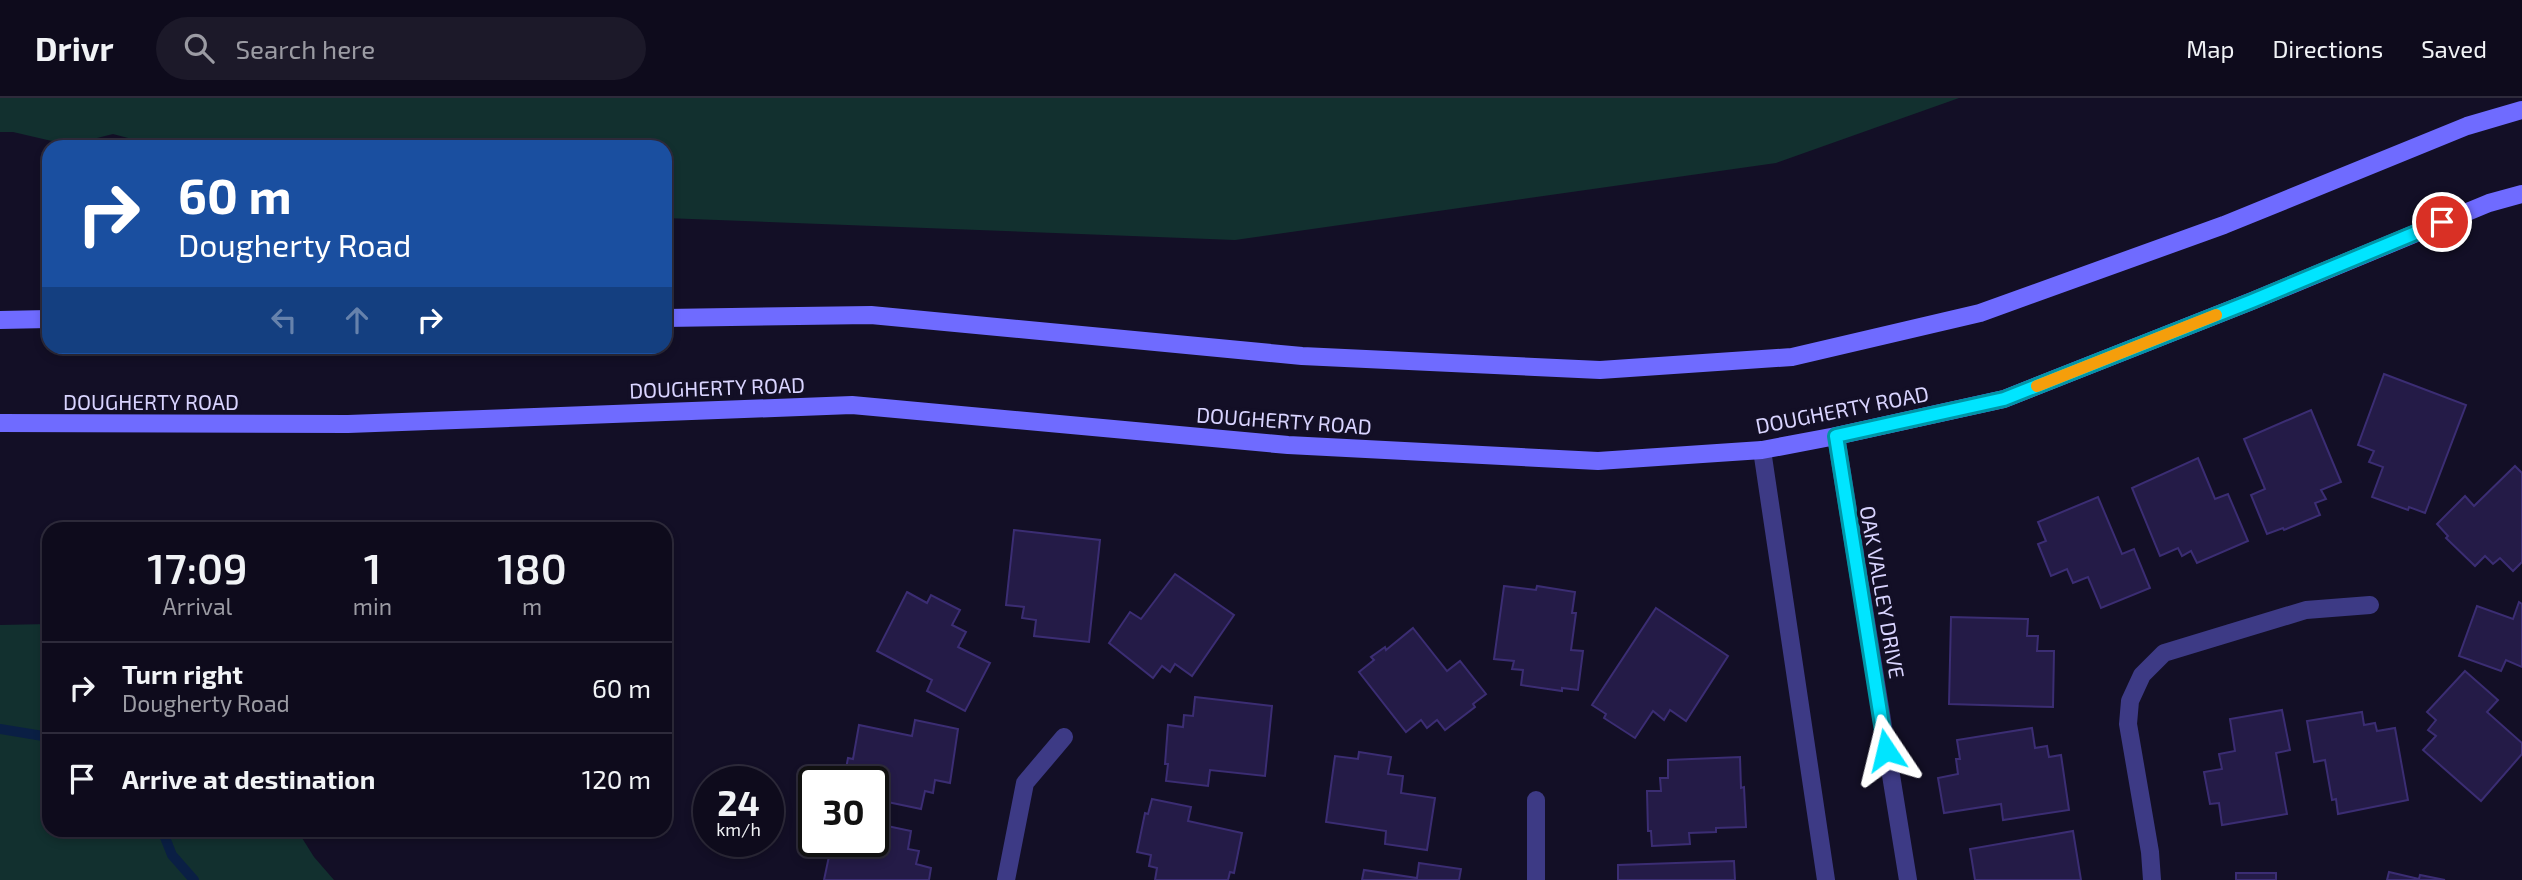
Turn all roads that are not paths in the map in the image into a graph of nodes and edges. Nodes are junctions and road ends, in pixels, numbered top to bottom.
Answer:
1 (2522, 110) edge
2 (2522, 194) edge
3 (672, 317) edge
4 (42, 319) edge
5 (0, 320) edge
6 (0, 423) edge
7 (1836, 436) junction
8 (1762, 450) junction
9 (2370, 605) dead end
10 (1064, 737) dead end
11 (1536, 800) dead end
12 (1006, 880) edge
13 (1536, 880) edge
14 (1826, 880) edge
15 (1908, 880) edge
16 (2152, 880) edge

1 - 3 main road
2 - 7 main road, DOUGHERTY ROAD
4 - 5 main road
6 - 8 main road, DOUGHERTY ROAD
7 - 8 main road, DOUGHERTY ROAD
7 - 15 street, OAK VALLEY DRIVE
8 - 14 street
9 - 16 street
10 - 12 street
11 - 13 street

